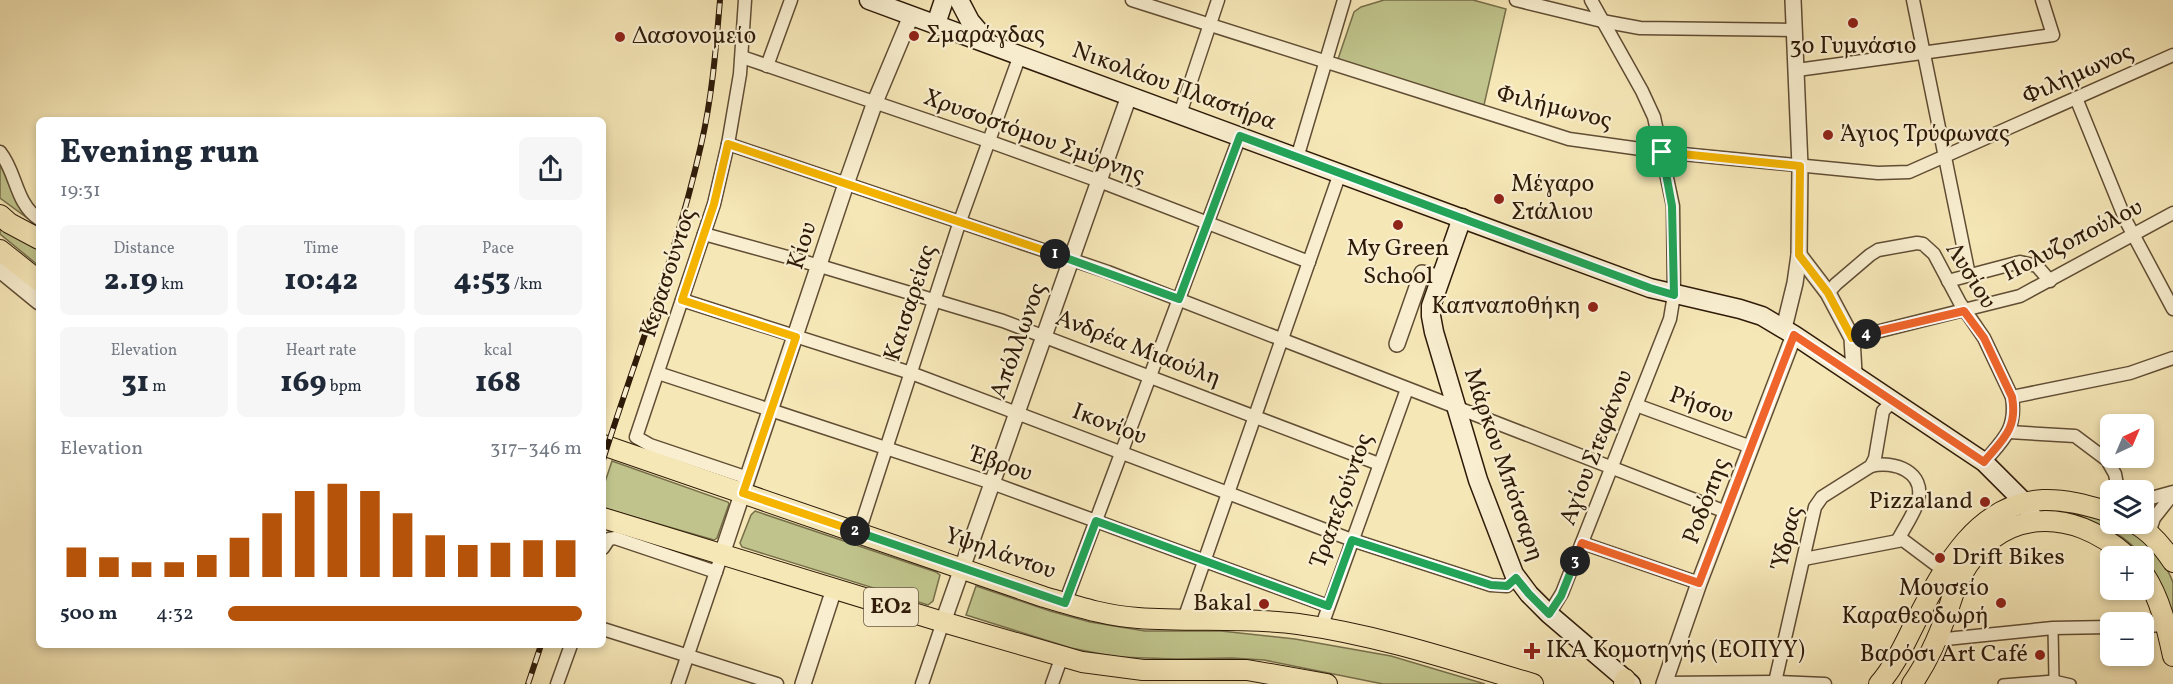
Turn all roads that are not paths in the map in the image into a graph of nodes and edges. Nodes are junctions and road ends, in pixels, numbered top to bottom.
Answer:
1 (745, 0) edge
2 (791, 0) edge
3 (869, 0) edge
4 (944, 0) edge
5 (959, 0) edge
6 (1132, 0) edge
7 (1218, 0) edge
8 (1344, 0) edge
9 (1517, 0) edge
10 (1591, 0) edge
11 (1793, 0) edge
12 (1913, 0) edge
13 (2042, 0) edge
14 (914, 8) edge
15 (1602, 21) junction
16 (936, 24) junction
17 (1210, 26) junction
18 (1795, 30) junction
19 (991, 45) junction
20 (1923, 52) junction
21 (1020, 55) junction
22 (2173, 55) edge
23 (742, 57) junction
24 (1325, 63) junction
25 (767, 66) junction
26 (1797, 70) junction
27 (1129, 96) junction
28 (2076, 98) junction
29 (875, 102) junction
30 (1180, 114) junction
31 (1240, 136) junction
32 (988, 141) junction
33 (728, 144) junction
34 (0, 152) edge
35 (1662, 152) junction
36 (1945, 157) junction
37 (1297, 158) junction
38 (1800, 166) junction
39 (1340, 173) junction
40 (1099, 181) junction
41 (846, 184) junction
42 (2173, 213) edge
43 (0, 215) edge
44 (36, 216) edge
45 (1462, 218) junction
46 (960, 221) junction
47 (1207, 223) junction
48 (704, 234) junction
49 (2132, 234) junction
50 (36, 237) edge
51 (0, 250) edge
52 (1799, 255) junction
53 (1071, 259) junction
54 (1309, 262) junction
55 (820, 266) junction
56 (0, 270) edge
57 (1969, 275) junction
58 (1441, 278) junction
59 (36, 279) edge
60 (1948, 281) junction
61 (2050, 281) junction
62 (1828, 293) junction
63 (1674, 295) junction
64 (1179, 299) junction
65 (36, 300) edge
66 (682, 300) junction
67 (934, 300) junction
68 (2173, 309) edge
69 (1964, 311) junction
70 (1789, 332) junction
71 (1044, 336) junction
72 (796, 337) junction
73 (1852, 338) junction
74 (1282, 339) junction
75 (1397, 345) dead end
76 (2173, 358) edge
77 (657, 373) junction
78 (911, 373) junction
79 (1854, 373) junction
80 (1150, 376) junction
81 (1407, 389) junction
82 (2012, 397) junction
83 (1898, 403) junction
84 (1636, 405) junction
85 (1457, 408) junction
86 (771, 411) junction
87 (1017, 412) junction
88 (1255, 417) junction
89 (2009, 432) junction
90 (606, 446) edge
91 (1751, 447) junction
92 (887, 449) junction
93 (1122, 452) junction
94 (1984, 462) junction
95 (1379, 464) junction
96 (1871, 466) junction
97 (1612, 468) junction
98 (2116, 480) edge
99 (992, 483) junction
100 (746, 485) junction
101 (2173, 493) edge
102 (1228, 494) junction
103 (2154, 498) edge
104 (2100, 510) edge
105 (1726, 512) junction
106 (2028, 512) junction
107 (2154, 518) edge
108 (606, 519) edge
109 (1096, 521) junction
110 (860, 532) junction
111 (2148, 534) edge
112 (1352, 540) junction
113 (1898, 540) junction
114 (606, 543) edge
115 (1582, 543) junction
116 (2112, 546) edge
117 (1804, 559) junction
118 (1204, 561) junction
119 (2173, 562) edge
120 (719, 563) junction
121 (962, 567) junction
122 (1943, 570) junction
123 (1516, 578) junction
124 (1699, 583) junction
125 (834, 589) junction
126 (2154, 594) edge
127 (1065, 603) junction
128 (1328, 606) junction
129 (1549, 614) junction
130 (1184, 619) junction
131 (943, 622) junction
132 (2166, 625) junction
133 (2154, 626) edge
134 (2100, 627) edge
135 (1321, 628) junction
136 (2053, 628) junction
137 (606, 629) edge
138 (1936, 640) junction
139 (570, 648) edge
140 (688, 656) junction
141 (2173, 656) edge
142 (1062, 657) junction
143 (1170, 677) edge
144 (1206, 677) edge
145 (2054, 680) junction
146 (1627, 682) edge
147 (1775, 682) junction
148 (1664, 683) edge
149 (557, 684) edge
150 (678, 684) edge
151 (777, 684) edge
152 (803, 684) edge
153 (922, 684) edge
154 (1052, 684) edge
155 (1327, 684) edge
156 (1533, 684) edge
157 (1826, 684) edge
158 (1879, 684) edge
159 (1912, 684) edge
160 (2003, 684) edge
161 (2071, 684) edge

1 - 23 street, Κερασούντος
2 - 25 street
3 - 14 main road, Νικολάου Πλαστήρα
4 - 16 main road
5 - 19 main road
6 - 17 street, Φιλήμωνος
7 - 17 street
8 - 24 street
9 - 15 street
10 - 15 street, Αγίου Στεφάνου
11 - 18 street, Ροδόπης
12 - 20 street
13 - 20 street
14 - 16 main road, Νικολάου Πλαστήρα
14 - 29 street, Κίου
15 - 18 street
15 - 35 street, Αγίου Στεφάνου
16 - 19 main road, Νικολάου Πλαστήρα
17 - 24 street, Φιλήμωνος
17 - 30 street
18 - 26 street, Ροδόπης
19 - 21 main road, Νικολάου Πλαστήρα
20 - 26 street
20 - 36 street
21 - 27 main road, Νικολάου Πλαστήρα
21 - 32 street, Καισαρείας
22 - 28 street, Φιλήμωνος
23 - 25 street, Χρυσοστόμου Σμύρνης
23 - 33 street, Κερασούντος
24 - 35 street, Φιλήμωνος
24 - 37 street
25 - 29 street, Χρυσοστόμου Σμύρνης
26 - 38 street, Ροδόπης
27 - 30 main road, Νικολάου Πλαστήρα
27 - 40 street, Απόλλωνος
28 - 36 street, Φιλήμωνος
28 - 49 street
29 - 32 street, Χρυσοστόμου Σμύρνης
29 - 41 street, Κίου
30 - 31 main road, Νικολάου Πλαστήρα
31 - 37 main road, Νικολάου Πλαστήρα
31 - 47 street
32 - 40 street, Χρυσοστόμου Σμύρνης
32 - 46 street, Καισαρείας
33 - 41 street
33 - 48 street, Κερασούντος
34 - 44 street
35 - 38 street, Φιλήμωνος
35 - 63 street, Αγίου Στεφάνου
36 - 38 street, Φιλήμωνος
36 - 57 street
37 - 39 main road, Νικολάου Πλαστήρα
38 - 52 street, Ροδόπης
39 - 45 main road, Νικολάου Πλαστήρα
39 - 54 street
40 - 47 street, Χρυσοστόμου Σμύρνης
40 - 53 street, Απόλλωνος
41 - 46 street
41 - 55 street, Κίου
42 - 49 street, Πολυζοπούλου
43 - 50 main road
45 - 58 main road, Μάρκου Μπότσαρη
45 - 63 main road, Νικολάου Πλαστήρα
46 - 53 street
46 - 67 street, Καισαρείας
47 - 54 street, Χρυσοστόμου Σμύρνης
47 - 64 street
48 - 55 street, Ανδρέα Μιαούλη
48 - 66 street, Κερασούντος
49 - 61 street, Πολυζοπούλου
49 - 68 street
51 - 59 main road
52 - 62 street
52 - 70 street, Ροδόπης
53 - 64 street
53 - 71 street, Απόλλωνος
54 - 74 street
55 - 67 street, Ανδρέα Μιαούλη
55 - 72 street, Κίου
56 - 65 street
57 - 60 street
57 - 61 street
58 - 75 street
58 - 85 main road, Μάρκου Μπότσαρη
60 - 62 street, Λυσίου
60 - 69 street, Λυσίου
61 - 69 street, Πολυζοπούλου
62 - 73 street
63 - 70 main road, Νικολάου Πλαστήρα
63 - 84 street, Αγίου Στεφάνου
64 - 74 street
64 - 80 street
66 - 72 street, Ικονίου
66 - 77 street, Κερασούντος
67 - 71 street, Ανδρέα Μιαούλη
67 - 78 street, Καισαρείας
69 - 73 street, Πολυζοπούλου
69 - 82 street, Λυσίου
70 - 79 main road, Νικολάου Πλαστήρα
70 - 91 street, Ροδόπης
71 - 80 street, Ανδρέα Μιαούλη
71 - 87 street, Απόλλωνος
72 - 78 street, Ικονίου
72 - 86 street, Κίου
73 - 79 street
74 - 81 street
74 - 88 street
76 - 82 street
77 - 86 street, Έβρου
77 - 100 street, Κερασούντος
78 - 87 street, Ικονίου
78 - 92 street, Καισαρείας
79 - 83 main road, Νικολάου Πλαστήρα
80 - 88 street, Ανδρέα Μιαούλη
80 - 93 street
81 - 85 street
81 - 95 street, Τραπεζούντος
82 - 89 street, Λυσίου
83 - 94 main road, Νικολάου Πλαστήρα
83 - 96 street
84 - 91 street, Ρήσου
84 - 97 street, Αγίου Στεφάνου
85 - 97 street
85 - 123 main road, Μάρκου Μπότσαρη
86 - 92 street, Έβρου
86 - 100 street, Κίου
87 - 93 street, Ικονίου
87 - 99 street, Απόλλωνος
88 - 95 street, Ανδρέα Μιαούλη
88 - 102 street
89 - 94 street
89 - 98 street
90 - 100 main road, Υψηλάντου / ΕΟ2
91 - 105 street, Ροδόπης
92 - 99 street, Έβρου
92 - 110 street, Καισαρείας
93 - 102 street, Ικονίου
93 - 109 street
94 - 106 main road, Νικολάου Πλαστήρα
95 - 112 street, Τραπεζούντος
96 - 113 street
96 - 117 street, Ύδρας
97 - 105 street
97 - 115 street, Αγίου Στεφάνου
99 - 109 street, Έβρου
99 - 121 street, Απόλλωνος
100 - 110 main road, Υψηλάντου / ΕΟ2
100 - 120 street, Κίου
101 - 103 street
101 - 107 street
102 - 112 street, Ικονίου
102 - 118 street
104 - 106 main road
105 - 124 street, Ροδόπης
106 - 116 main road
106 - 122 main road
106 - 138 main road
108 - 120 main road, ΕΟ2
109 - 118 street, Έβρου
109 - 127 street
110 - 121 main road, Υψηλάντου / ΕΟ2
111 - 119 main road
112 - 123 street, Ικονίου
112 - 128 street, Τραπεζούντος
113 - 117 street
113 - 122 street
114 - 120 street
115 - 124 street
115 - 129 street, Αγίου Στεφάνου
117 - 147 street, Ύδρας
118 - 128 street, Έβρου
118 - 130 street
120 - 125 main road, ΕΟ2
120 - 140 street
121 - 127 main road, Υψηλάντου / ΕΟ2
121 - 131 street, Απόλλωνος
122 - 158 main road
123 - 129 main road, Μάρκου Μπότσαρη
124 - 148 street, Ροδόπης
125 - 131 main road, ΕΟ2
125 - 152 street
126 - 132 main road
127 - 130 main road, Υψηλάντου / ΕΟ2
128 - 135 street, Τραπεζούντος
129 - 146 main road, Μάρκου Μπότσαρη
130 - 135 main road, Υψηλάντου / ΕΟ2
131 - 142 main road, ΕΟ2
131 - 153 street
132 - 133 street
132 - 141 main road
134 - 136 street
135 - 156 main road, Υψηλάντου / ΕΟ2
136 - 138 street
136 - 145 street
137 - 140 street
138 - 159 main road
139 - 149 street
140 - 150 street
140 - 151 street
142 - 143 main road, ΕΟ2
142 - 154 street
143 - 144 main road, ΕΟ2
144 - 155 main road, ΕΟ2
145 - 160 street
145 - 161 street
147 - 148 street
147 - 157 street

